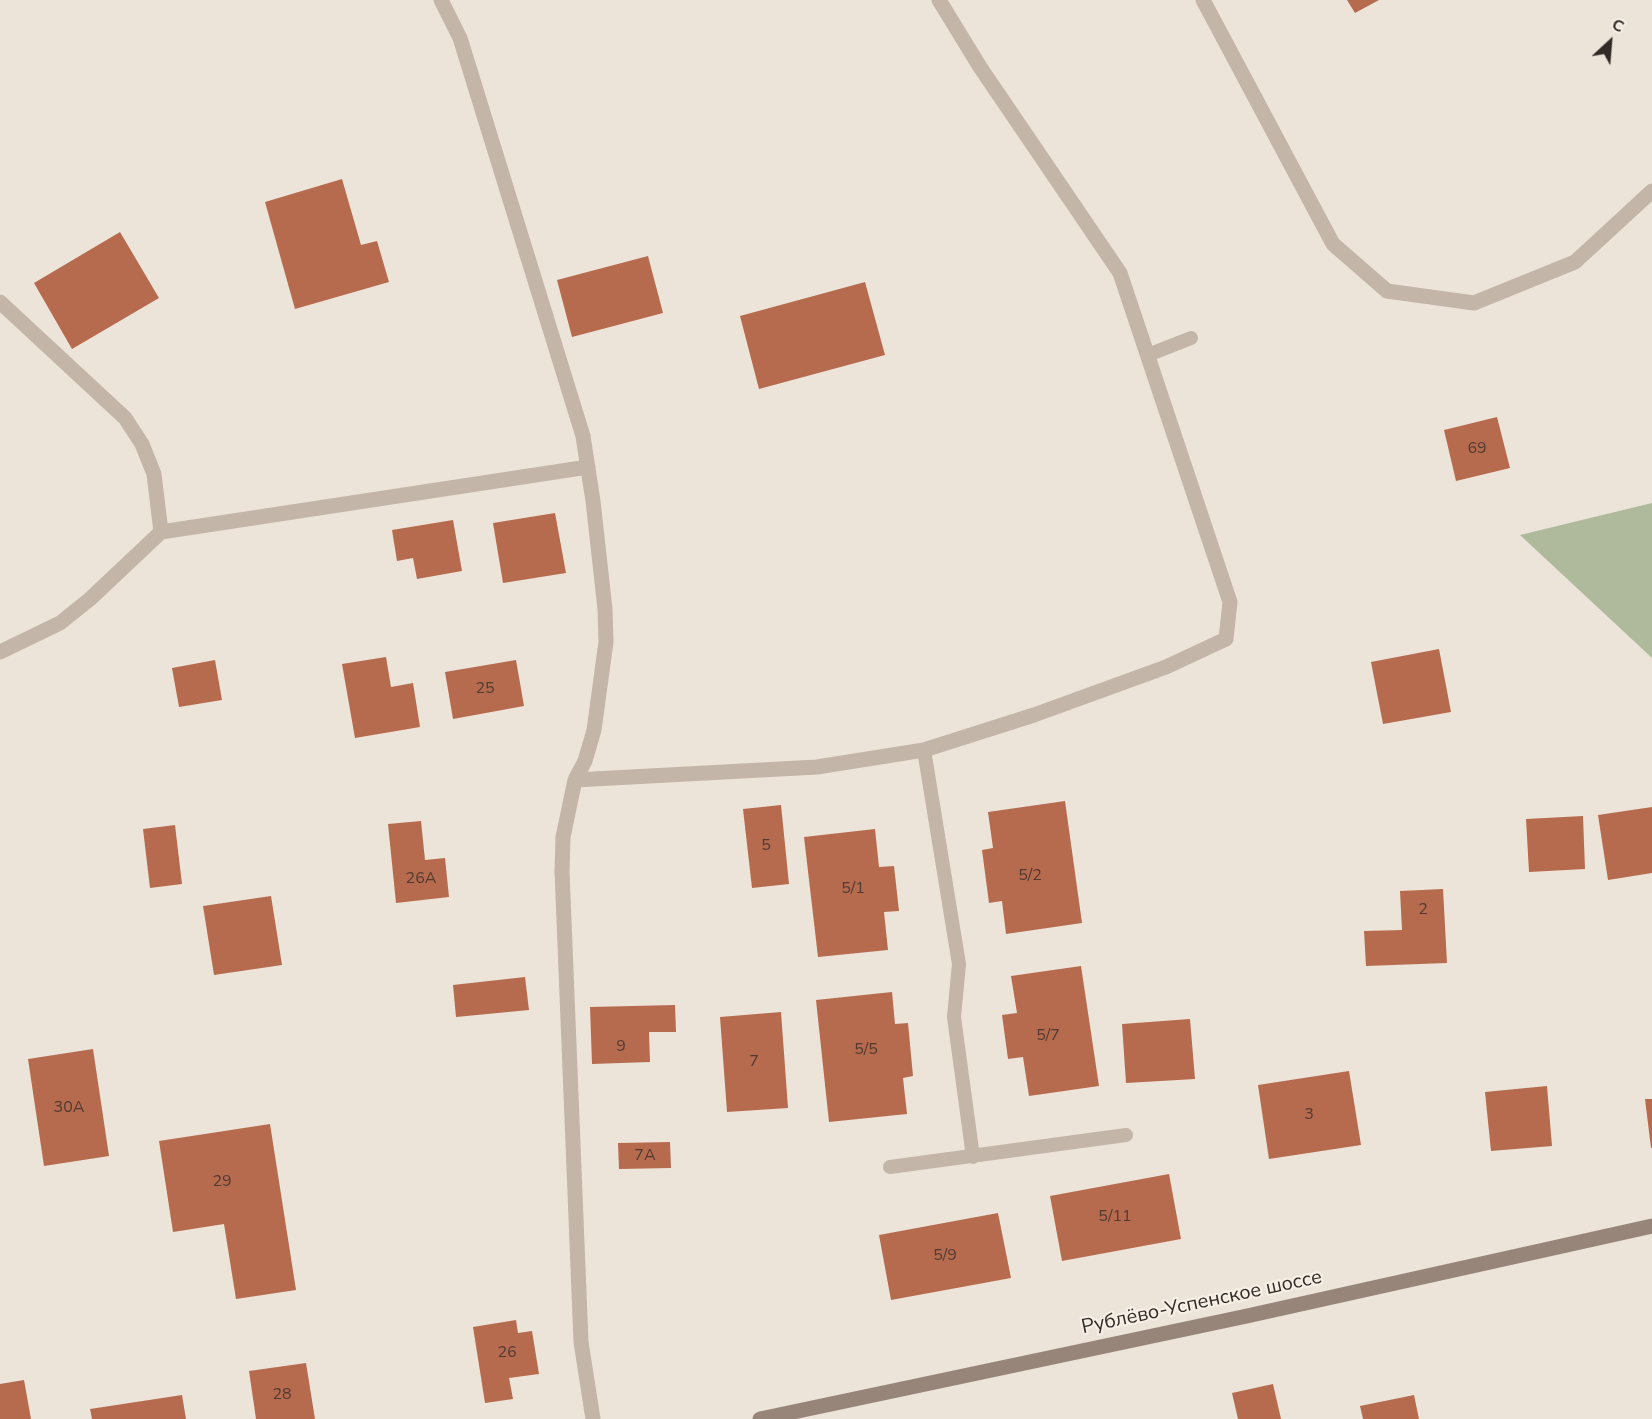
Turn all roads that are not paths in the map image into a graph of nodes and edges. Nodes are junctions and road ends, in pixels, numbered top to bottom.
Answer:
1 (441, 0) edge
2 (939, 0) edge
3 (1203, 0) edge
4 (1652, 190) edge
5 (0, 302) edge
6 (1191, 338) dead end
7 (1148, 355) junction
8 (588, 467) junction
9 (160, 532) junction
10 (0, 652) edge
11 (924, 750) junction
12 (575, 780) junction
13 (1126, 1136) dead end
14 (973, 1157) junction
15 (890, 1167) dead end
16 (1652, 1226) edge
17 (593, 1419) edge
18 (760, 1419) edge

1 - 8 street
2 - 7 street
3 - 4 street
5 - 9 street
6 - 7 lane
7 - 11 street
8 - 9 street
8 - 12 street
9 - 10 street
11 - 12 street
11 - 14 lane
12 - 17 street
13 - 14 lane
14 - 15 lane
16 - 18 main road, Рублёво-Успенское шоссе

